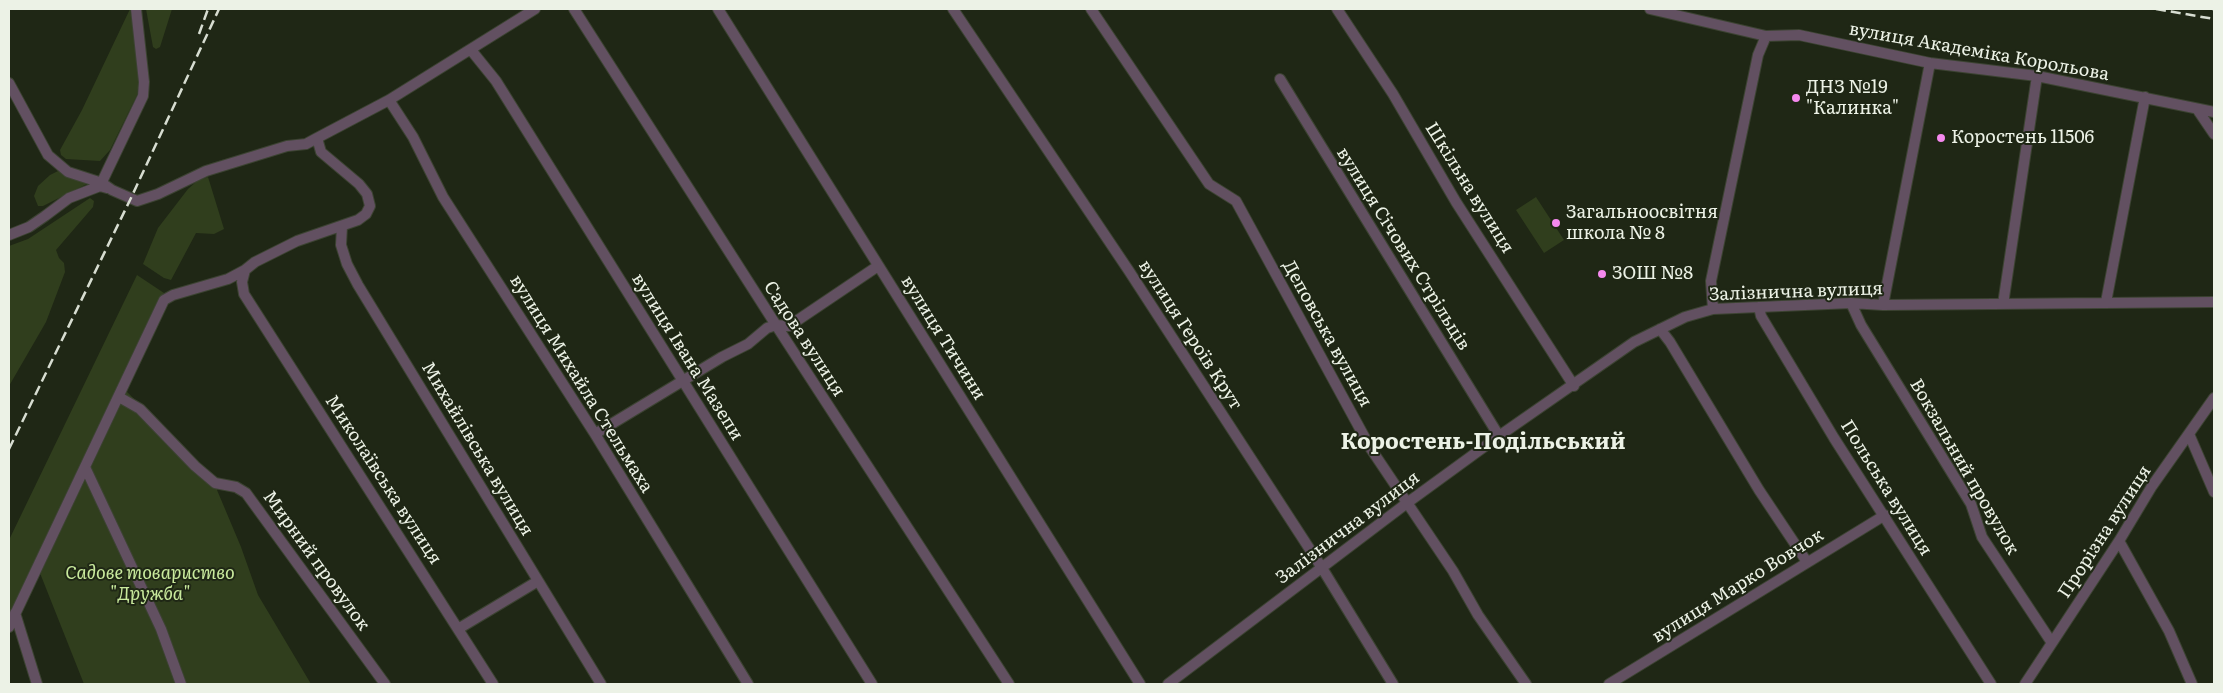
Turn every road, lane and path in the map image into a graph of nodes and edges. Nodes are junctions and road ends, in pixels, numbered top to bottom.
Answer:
1 (136, 9) edge
2 (535, 9) edge
3 (574, 9) edge
4 (718, 9) edge
5 (953, 9) edge
6 (1091, 9) edge
7 (1337, 9) edge
8 (1650, 9) edge
9 (1766, 36) junction
10 (470, 50) junction
11 (1930, 63) junction
12 (2037, 76) junction
13 (1280, 79) dead end
14 (9, 83) edge
15 (2144, 98) junction
16 (389, 100) junction
17 (2197, 109) junction
18 (2214, 112) edge
19 (2214, 134) edge
20 (317, 138) junction
21 (101, 185) junction
22 (342, 226) junction
23 (9, 235) edge
24 (878, 266) junction
25 (245, 270) junction
26 (2106, 302) junction
27 (2214, 302) edge
28 (1851, 303) junction
29 (2003, 304) junction
30 (1883, 305) junction
31 (1759, 307) junction
32 (1713, 308) junction
33 (776, 325) junction
34 (1660, 329) junction
35 (684, 381) junction
36 (1574, 386) junction
37 (119, 397) junction
38 (2214, 398) edge
39 (595, 434) junction
40 (2189, 434) junction
41 (1499, 436) junction
42 (86, 466) junction
43 (2214, 492) edge
44 (1406, 503) junction
45 (1885, 515) junction
46 (2119, 541) junction
47 (1807, 562) junction
48 (1322, 568) junction
49 (538, 582) junction
50 (15, 613) junction
51 (9, 627) edge
52 (458, 629) junction
53 (2052, 644) junction
54 (37, 684) edge
55 (181, 684) edge
56 (385, 684) edge
57 (492, 684) edge
58 (601, 684) edge
59 (748, 684) edge
60 (872, 684) edge
61 (1009, 684) edge
62 (1140, 684) edge
63 (1168, 684) edge
64 (1393, 684) edge
65 (1526, 684) edge
66 (1609, 684) edge
67 (1990, 684) edge
68 (2025, 684) edge
69 (2192, 684) edge

1 - 21 street
2 - 10 street
3 - 33 street, Садова вулиця
4 - 24 street, вулиця Тичини
5 - 48 street, вулиця Героїв Крут
6 - 44 street, Деповська вулиця
7 - 36 street, Шкільна вулиця
8 - 9 street, вулиця Академіка Корольова
9 - 11 street, вулиця Академіка Корольова
9 - 32 street
10 - 16 street
10 - 35 street, вулиця Івана Мазепи
11 - 12 street, вулиця Академіка Корольова
11 - 30 street
12 - 15 street, вулиця Академіка Корольова
12 - 29 street
13 - 41 street, вулиця Січових Стрільців
14 - 21 street
15 - 17 street, вулиця Академіка Корольова
15 - 26 street
16 - 20 street
16 - 39 street, вулиця Михайла Стельмаха
17 - 18 street, вулиця Академіка Корольова
17 - 19 street
20 - 21 street
20 - 22 street
21 - 23 street
22 - 25 street
22 - 49 street, Михайлівська вулиця
24 - 33 street
24 - 62 street, вулиця Тичини
25 - 37 street
25 - 52 street, Миколаївська вулиця
26 - 27 street, Залізнична вулиця
26 - 29 street, Залізнична вулиця
28 - 30 street, Залізнична вулиця
28 - 31 street, Залізнична вулиця
28 - 53 street, Вокзальний провулок
29 - 30 street, Залізнична вулиця
31 - 32 street, Залізнична вулиця
31 - 45 street, Польська вулиця
32 - 34 street, Залізнична вулиця
33 - 35 street
33 - 61 street, Садова вулиця
34 - 36 street, Залізнична вулиця
34 - 47 street
35 - 39 street
35 - 60 street, вулиця Івана Мазепи
36 - 41 street, Залізнична вулиця
37 - 42 street
37 - 56 street, Мирний провулок
38 - 40 street, Прорізна вулиця
39 - 59 street, вулиця Михайла Стельмаха
40 - 43 street
40 - 46 street, Прорізна вулиця
41 - 44 street, Залізнична вулиця
42 - 50 street
42 - 55 street
44 - 48 street, Залізнична вулиця
44 - 65 street, Деповська вулиця
45 - 47 street, вулиця Марко Вовчок
45 - 67 street, Польська вулиця
46 - 53 street, Прорізна вулиця
46 - 69 street
47 - 66 street, вулиця Марко Вовчок
48 - 63 street, Залізнична вулиця
48 - 64 street, вулиця Героїв Крут
49 - 52 street
49 - 58 street, Михайлівська вулиця
50 - 51 street
50 - 54 street
52 - 57 street, Миколаївська вулиця
53 - 68 street, Прорізна вулиця

